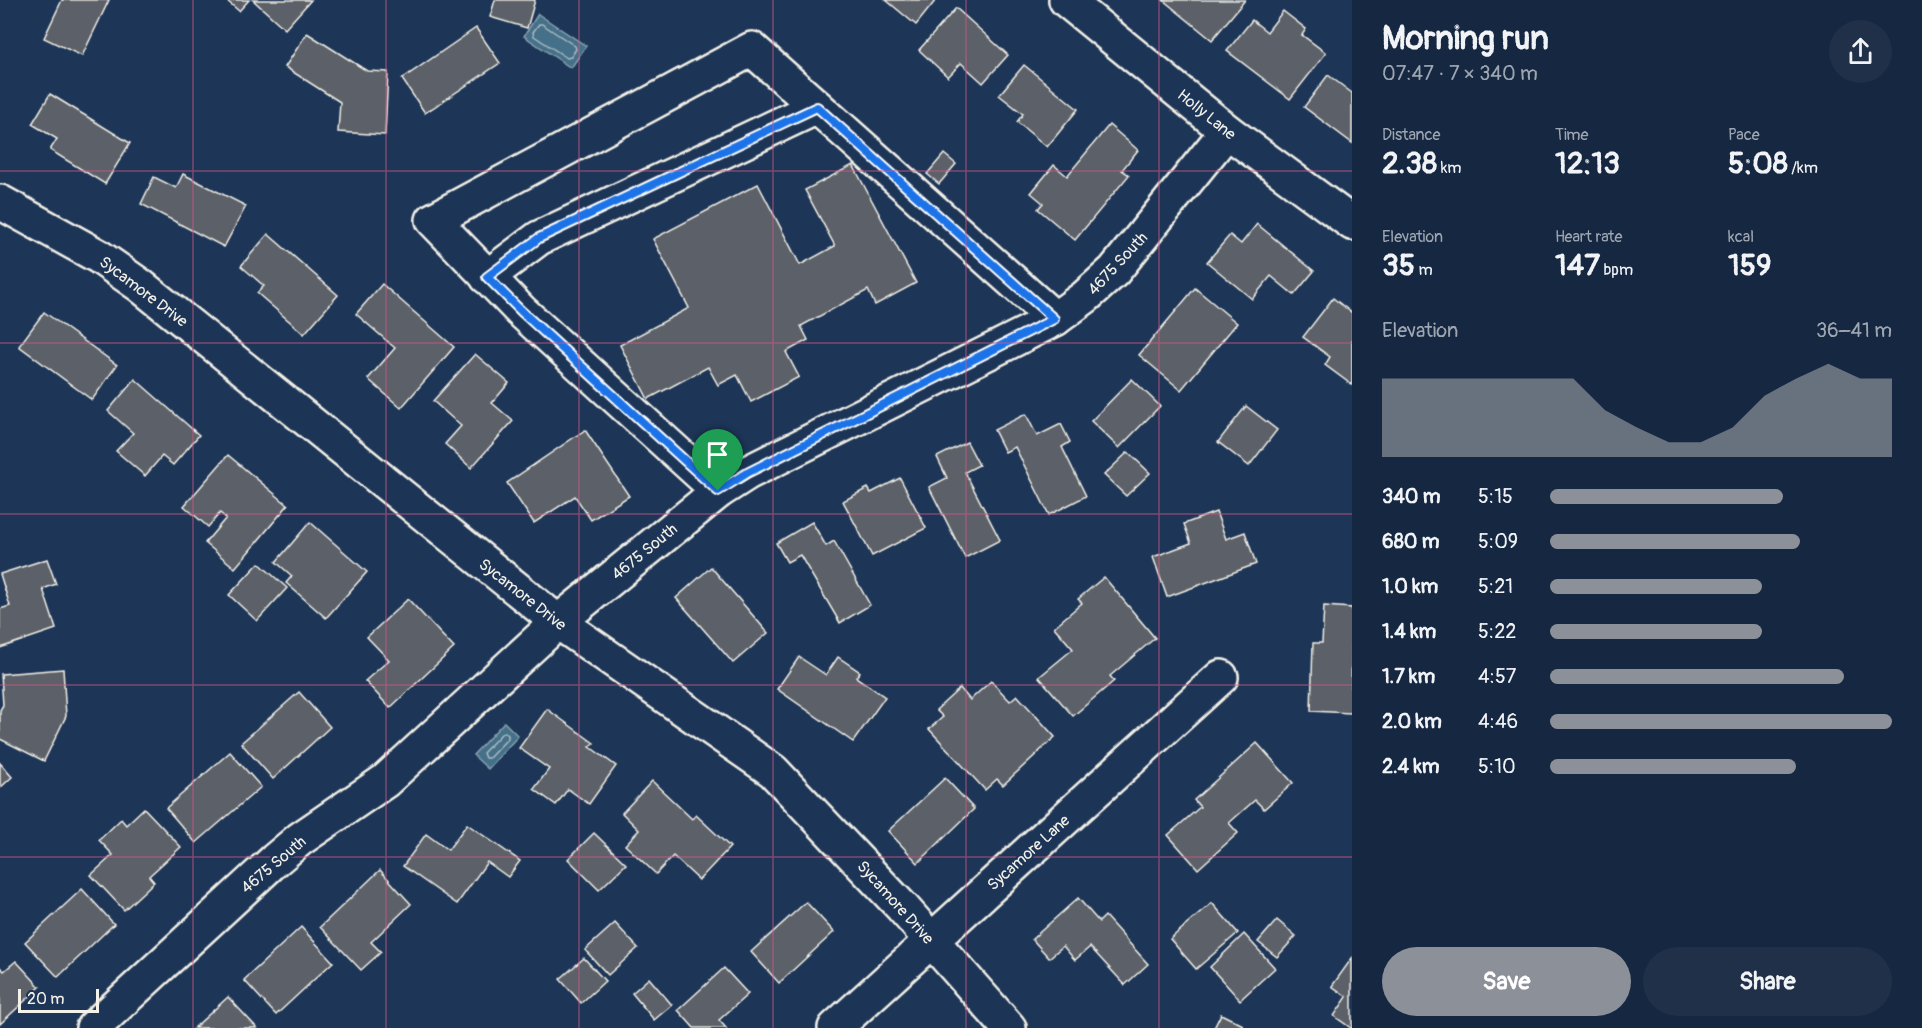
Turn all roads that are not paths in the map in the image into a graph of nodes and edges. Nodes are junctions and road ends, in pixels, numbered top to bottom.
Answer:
1 (1066, 0) edge
2 (817, 107) junction
3 (1227, 131) junction
4 (0, 202) edge
5 (1352, 223) edge
6 (487, 277) junction
7 (1054, 319) junction
8 (718, 491) junction
9 (558, 622) junction
10 (1221, 677) dead end
11 (931, 941) junction
12 (93, 1028) edge
13 (835, 1028) edge
14 (1009, 1028) edge

1 - 3 street, Holly Lane
2 - 6 street
2 - 6 street
2 - 7 street
3 - 5 street, Holly Lane
3 - 7 street, 4675 South
4 - 9 street, Sycamore Drive
6 - 8 street
7 - 8 street, 4675 South
8 - 9 street, 4675 South
9 - 11 street, Sycamore Drive
9 - 12 street, 4675 South
10 - 11 street, Sycamore Lane
11 - 13 street, Sycamore Lane
11 - 14 street, Sycamore Drive

